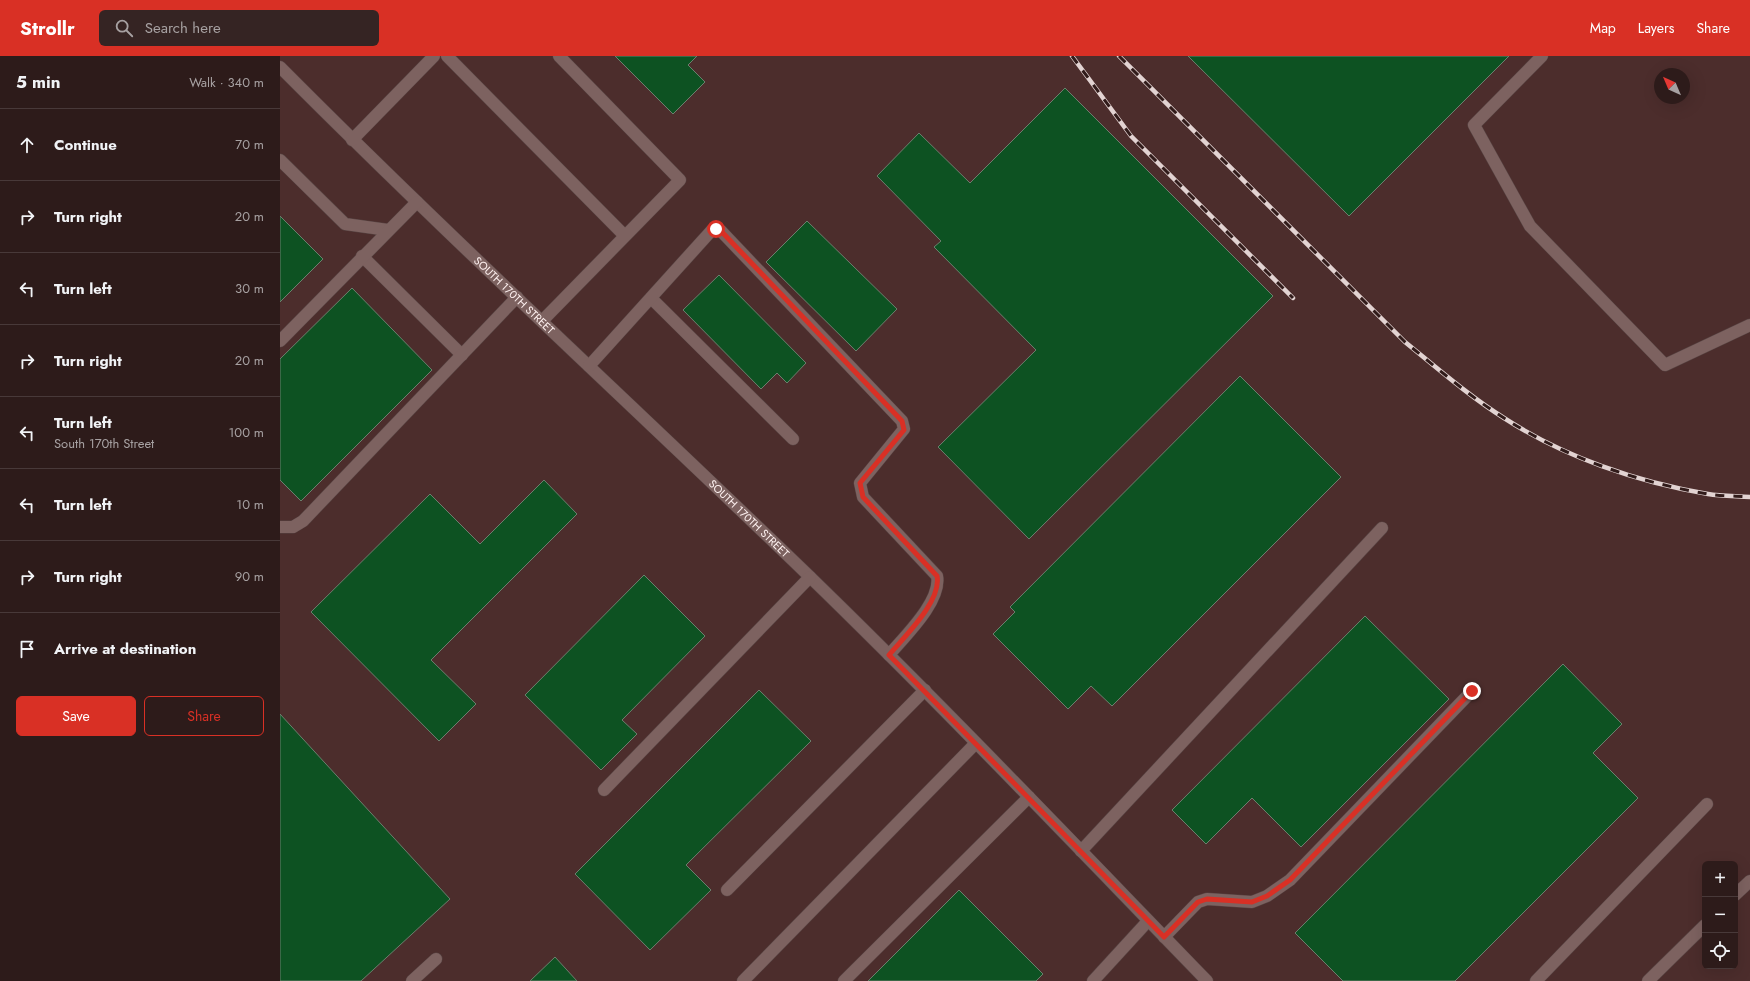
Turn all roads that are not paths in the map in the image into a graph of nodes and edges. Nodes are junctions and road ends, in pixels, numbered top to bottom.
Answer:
1 (434, 56) edge
2 (447, 56) edge
3 (559, 56) edge
4 (1542, 56) edge
5 (280, 67) edge
6 (352, 140) junction
7 (280, 160) edge
8 (417, 202) junction
9 (388, 230) junction
10 (624, 235) junction
11 (362, 256) junction
12 (517, 297) junction
13 (651, 298) junction
14 (542, 321) junction
15 (1750, 325) edge
16 (280, 341) edge
17 (462, 354) junction
18 (589, 366) junction
19 (793, 439) dead end
20 (280, 527) edge
21 (1382, 528) dead end
22 (810, 577) junction
23 (889, 655) junction
24 (925, 690) junction
25 (1472, 691) dead end
26 (976, 743) junction
27 (604, 790) dead end
28 (1029, 797) junction
29 (1707, 804) dead end
30 (1081, 851) junction
31 (1750, 881) edge
32 (728, 890) dead end
33 (1738, 892) edge
34 (1148, 921) junction
35 (1702, 928) edge
36 (1164, 937) junction
37 (436, 959) dead end
38 (412, 981) edge
39 (743, 981) edge
40 (844, 981) edge
41 (1093, 981) edge
42 (1207, 981) edge
43 (1536, 981) edge
44 (1648, 981) edge

1 - 6 street
2 - 10 street
3 - 10 street
4 - 15 street
5 - 6 street, SOUTH 170TH STREET
6 - 8 street, SOUTH 170TH STREET
7 - 9 street
8 - 9 street
8 - 12 street, SOUTH 170TH STREET
9 - 11 street
10 - 14 street
11 - 16 street
11 - 17 street
12 - 14 street, SOUTH 170TH STREET
12 - 17 street
13 - 18 street
13 - 19 street
13 - 23 street
14 - 18 street, SOUTH 170TH STREET
17 - 20 street
18 - 22 street, SOUTH 170TH STREET
21 - 30 street
22 - 23 street, SOUTH 170TH STREET
22 - 27 street
23 - 24 street, SOUTH 170TH STREET
24 - 26 street, SOUTH 170TH STREET
24 - 32 street
25 - 36 street
26 - 28 street, SOUTH 170TH STREET
26 - 39 street
28 - 30 street, SOUTH 170TH STREET
28 - 40 street
29 - 43 street
30 - 34 street, SOUTH 170TH STREET
31 - 33 street
34 - 36 street, SOUTH 170TH STREET
34 - 41 street
35 - 44 street
36 - 42 street, SOUTH 170TH STREET
37 - 38 street

